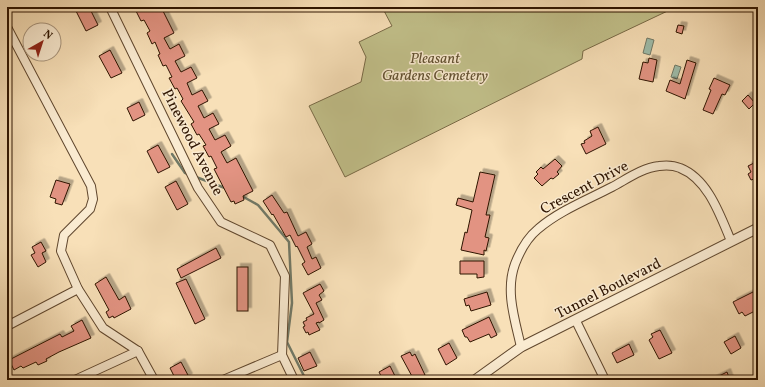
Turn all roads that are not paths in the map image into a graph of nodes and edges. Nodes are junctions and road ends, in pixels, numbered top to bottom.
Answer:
1 (110, 7) edge
2 (7, 27) edge
3 (758, 228) edge
4 (731, 241) junction
5 (78, 289) junction
6 (576, 321) junction
7 (7, 326) edge
8 (521, 347) junction
9 (138, 351) junction
10 (282, 355) junction
11 (75, 380) edge
12 (154, 380) edge
13 (223, 380) edge
14 (294, 380) edge
15 (475, 380) edge
16 (605, 380) edge

1 - 10 street, Pinewood Avenue
2 - 5 street
3 - 4 street, Tunnel Boulevard
4 - 6 street, Tunnel Boulevard
4 - 8 street, Crescent Drive
5 - 7 street
5 - 9 street
6 - 8 street, Tunnel Boulevard
6 - 16 street
8 - 15 street, Tunnel Boulevard
9 - 11 street
9 - 12 street
10 - 13 street
10 - 14 street, Pinewood Avenue

